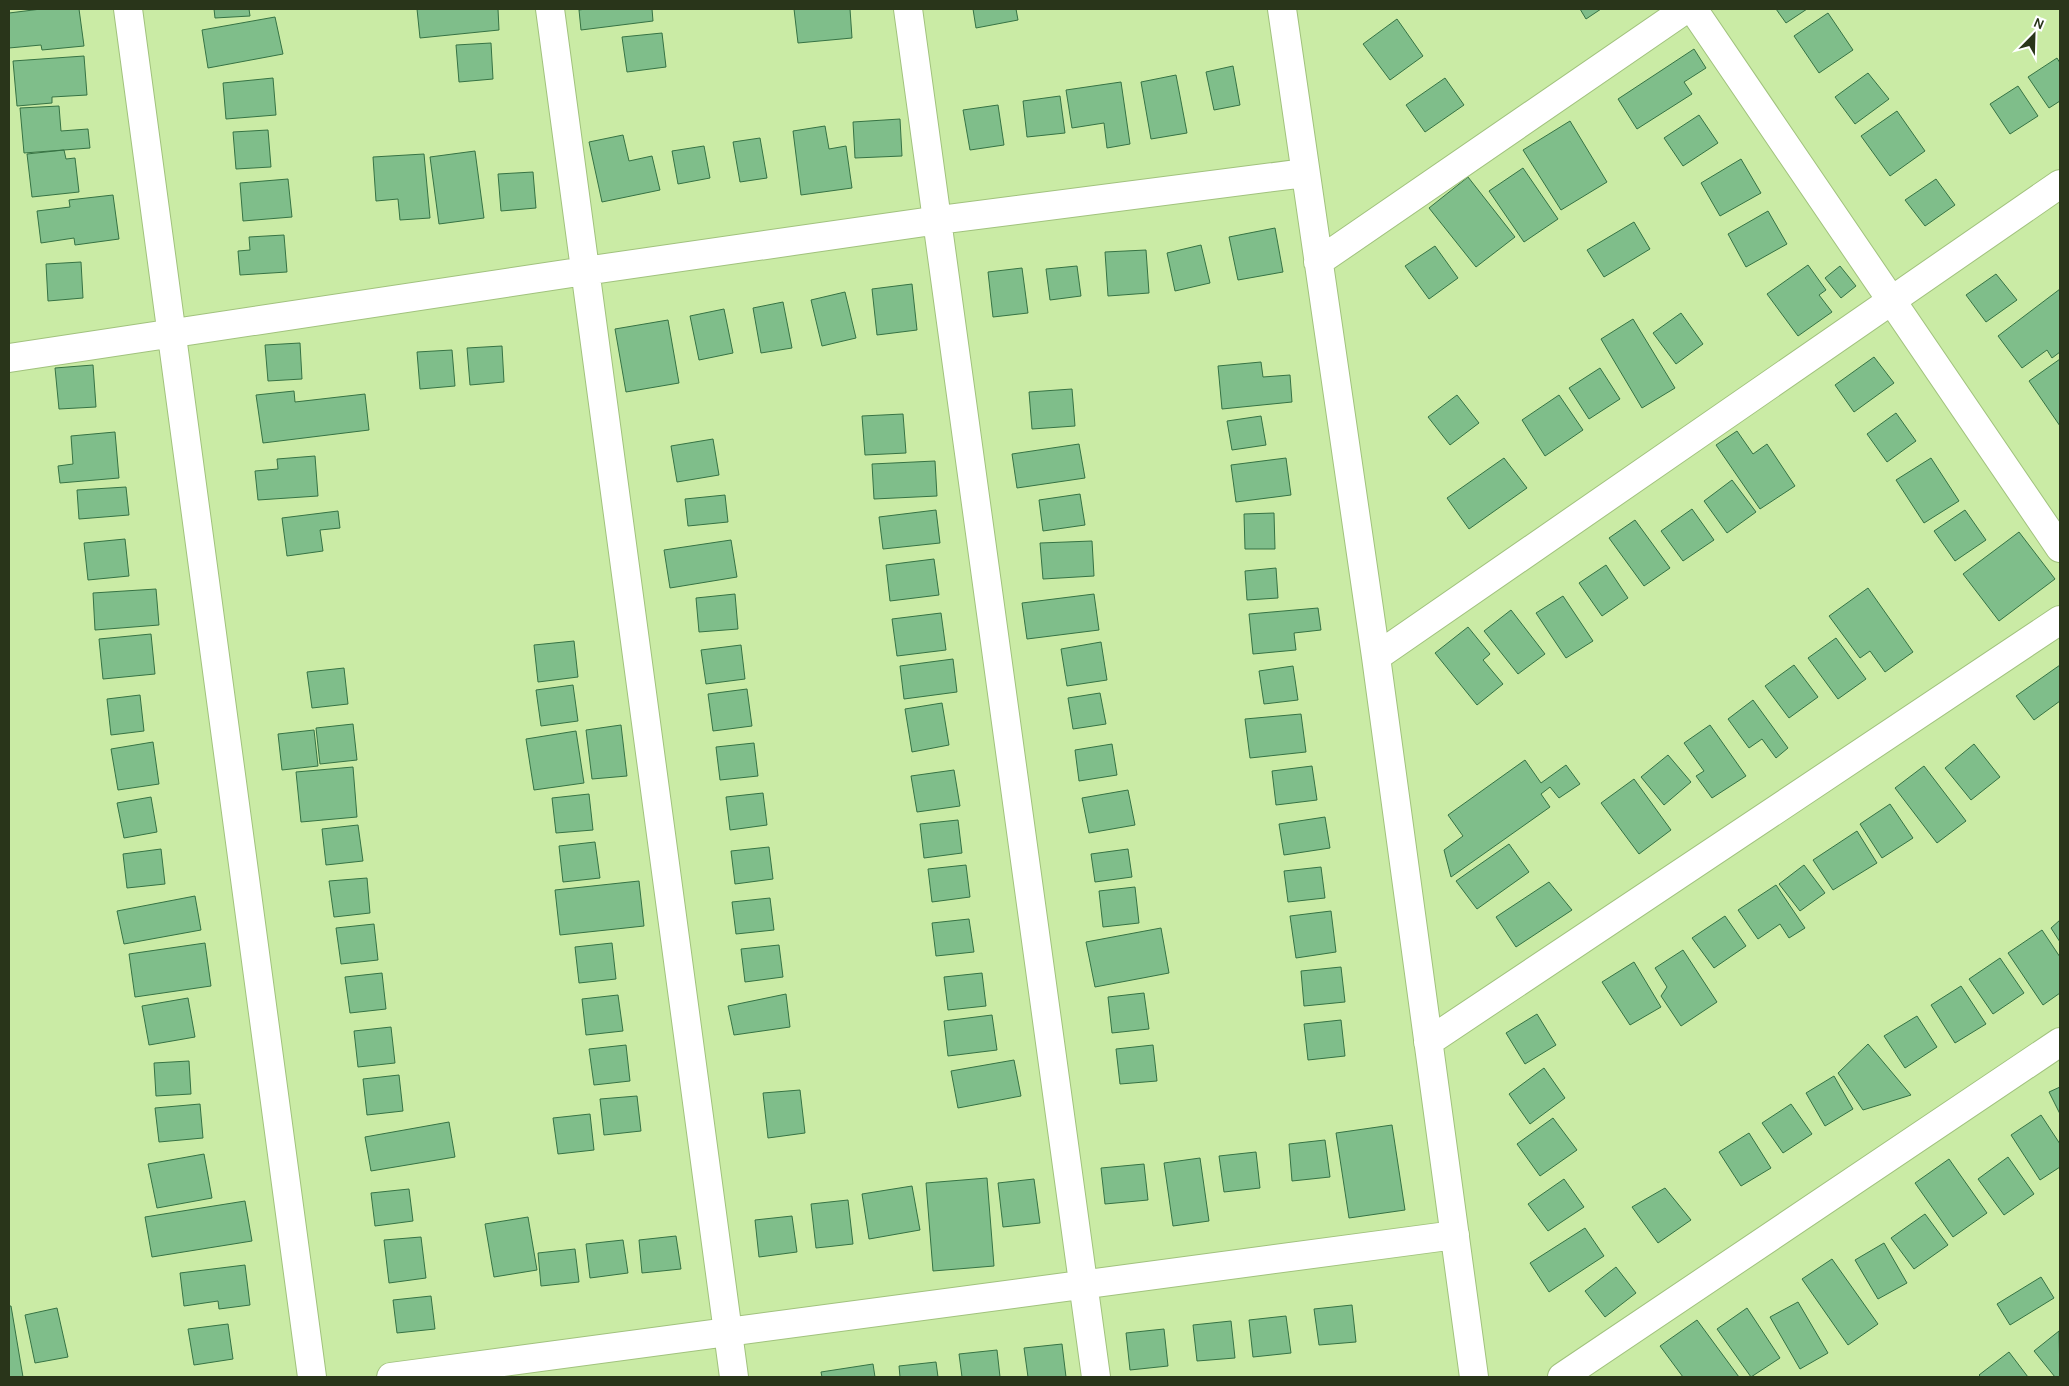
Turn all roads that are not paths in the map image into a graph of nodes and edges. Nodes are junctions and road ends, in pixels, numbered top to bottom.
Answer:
1 (128, 9) edge
2 (550, 9) edge
3 (908, 9) edge
4 (1282, 9) edge
5 (1686, 9) edge
6 (1693, 9) edge
7 (1304, 172) junction
8 (2060, 184) edge
9 (938, 220) junction
10 (1318, 262) junction
11 (585, 271) junction
12 (1892, 300) junction
13 (171, 335) junction
14 (9, 358) edge
15 (2060, 548) edge
16 (2060, 620) edge
17 (1376, 657) junction
18 (1428, 1042) junction
19 (2060, 1042) edge
20 (1455, 1235) junction
21 (1083, 1286) junction
22 (728, 1333) junction
23 (312, 1377) edge
24 (391, 1377) edge
25 (734, 1377) edge
26 (1096, 1377) edge
27 (1474, 1377) edge
28 (1562, 1377) edge

1 - 13 street
2 - 11 street
3 - 9 street
4 - 7 street
5 - 10 street
6 - 12 street
7 - 9 street
7 - 10 street
8 - 12 street
9 - 11 street
9 - 21 street
10 - 17 street
11 - 13 street
11 - 22 street
12 - 15 street
12 - 17 street
13 - 14 street
13 - 23 street
16 - 18 street
17 - 18 street
18 - 20 street
19 - 28 street
20 - 21 street
20 - 27 street
21 - 22 street
21 - 26 street
22 - 24 street
22 - 25 street

